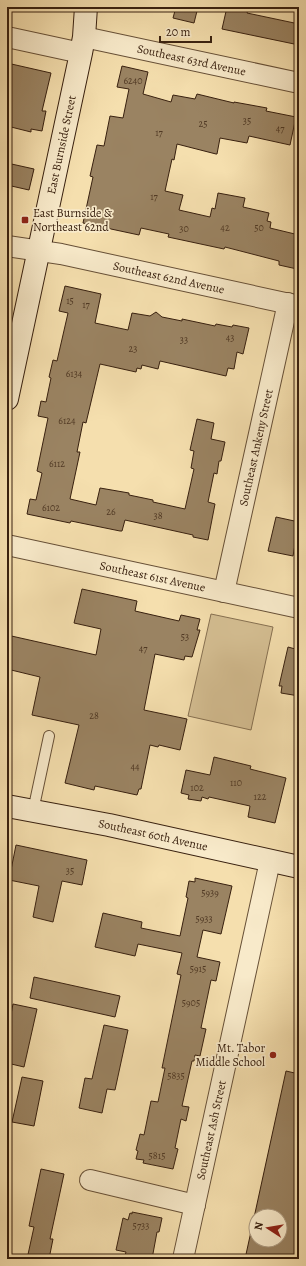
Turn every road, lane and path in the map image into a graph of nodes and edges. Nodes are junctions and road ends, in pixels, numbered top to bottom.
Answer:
1 (86, 7) edge
2 (7, 37) edge
3 (83, 45) junction
4 (299, 83) edge
5 (7, 246) edge
6 (39, 251) junction
7 (294, 305) edge
8 (7, 399) edge
9 (7, 545) edge
10 (224, 592) junction
11 (299, 608) edge
12 (49, 736) dead end
13 (7, 806) edge
14 (33, 811) junction
15 (270, 861) junction
16 (299, 867) edge
17 (90, 1180) dead end
18 (195, 1205) junction
19 (184, 1259) edge

1 - 3 main road, East Burnside Street
2 - 3 street, Southeast 63rd Avenue
3 - 4 street, Southeast 63rd Avenue
3 - 6 main road, East Burnside Street
5 - 6 street, Southeast 62nd Avenue
6 - 7 street, Southeast 62nd Avenue
6 - 8 main road, East Burnside Street
7 - 10 street, Southeast Ankeny Street
9 - 10 street, Southeast 61st Avenue
10 - 11 street, Southeast 61st Avenue
12 - 14 lane
13 - 14 main road, Southeast 60th Avenue
14 - 15 main road, Southeast 60th Avenue
15 - 16 main road, Southeast 60th Avenue
15 - 18 street, Southeast Ash Street
17 - 18 street
18 - 19 street, Southeast Ash Street

